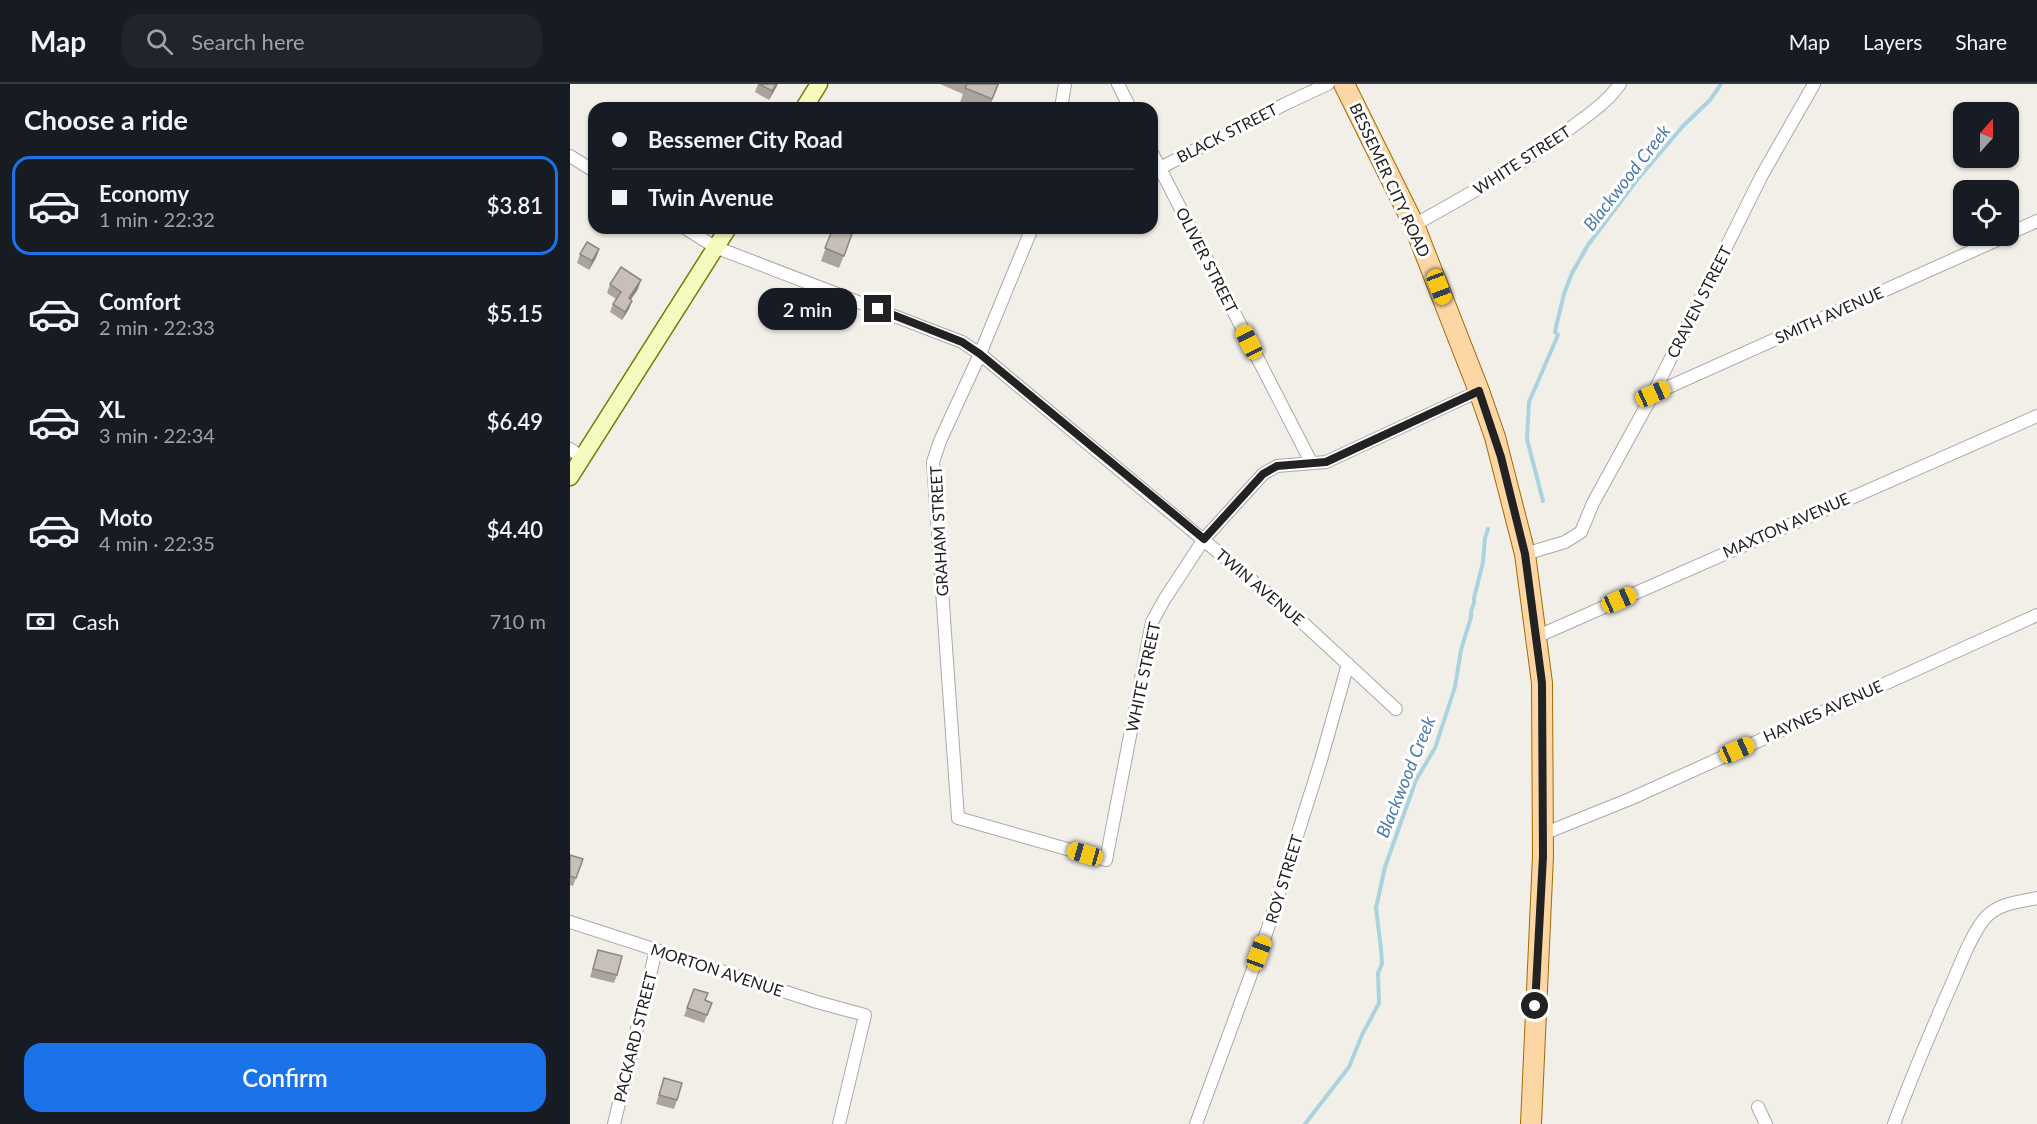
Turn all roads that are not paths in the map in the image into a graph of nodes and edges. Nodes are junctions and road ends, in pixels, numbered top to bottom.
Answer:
1 (819, 84) edge
2 (1065, 84) edge
3 (1118, 84) edge
4 (1328, 84) edge
5 (1344, 84) edge
6 (1620, 84) edge
7 (1814, 84) edge
8 (808, 102) edge
9 (1062, 102) edge
10 (1127, 102) edge
11 (570, 156) edge
12 (1158, 164) edge
13 (588, 167) edge
14 (1160, 168) junction
15 (2037, 221) edge
16 (1414, 225) junction
17 (2019, 229) edge
18 (694, 234) edge
19 (724, 234) edge
20 (1030, 234) edge
21 (1983, 246) edge
22 (715, 247) junction
23 (980, 354) junction
24 (1479, 391) junction
25 (1653, 394) junction
26 (2037, 416) edge
27 (576, 453) edge
28 (1311, 462) junction
29 (570, 477) edge
30 (1204, 539) junction
31 (1525, 554) junction
32 (2037, 615) edge
33 (1536, 637) junction
34 (1348, 664) junction
35 (1396, 709) dead end
36 (1543, 834) junction
37 (1106, 860) joint
38 (2037, 898) edge
39 (570, 922) edge
40 (656, 950) junction
41 (1758, 1107) dead end
42 (614, 1124) edge
43 (839, 1124) edge
44 (1196, 1124) edge
45 (1531, 1124) edge
46 (1766, 1124) edge
47 (1894, 1124) edge

1 - 8 main road
2 - 9 street
3 - 10 street
4 - 14 street, BLACK STREET
5 - 16 main road, BESSEMER CITY ROAD
6 - 16 street, WHITE STREET
7 - 25 street, CRAVEN STREET
11 - 13 street
12 - 14 street, OLIVER STREET
14 - 28 street, OLIVER STREET
15 - 17 street, SMITH AVENUE
16 - 24 main road, BESSEMER CITY ROAD
18 - 22 street, TWIN AVENUE
19 - 22 main road
20 - 23 street, GRAHAM STREET
21 - 25 street, SMITH AVENUE
22 - 23 street, TWIN AVENUE
22 - 27 main road
23 - 30 street, TWIN AVENUE
23 - 37 street, GRAHAM STREET
24 - 28 street, WHITE STREET
24 - 31 main road, BESSEMER CITY ROAD
25 - 31 street, CRAVEN STREET
26 - 33 street, MAXTON AVENUE
27 - 29 main road
28 - 30 street, WHITE STREET
30 - 34 street, TWIN AVENUE
30 - 37 street, WHITE STREET
31 - 33 main road, BESSEMER CITY ROAD
32 - 36 street, HAYNES AVENUE
33 - 36 main road, BESSEMER CITY ROAD
34 - 35 street, TWIN AVENUE
34 - 44 street, ROY STREET
36 - 45 main road, BESSEMER CITY ROAD
38 - 47 street
39 - 40 street, MORTON AVENUE
40 - 42 street, PACKARD STREET
40 - 43 street, MORTON AVENUE
41 - 46 street

